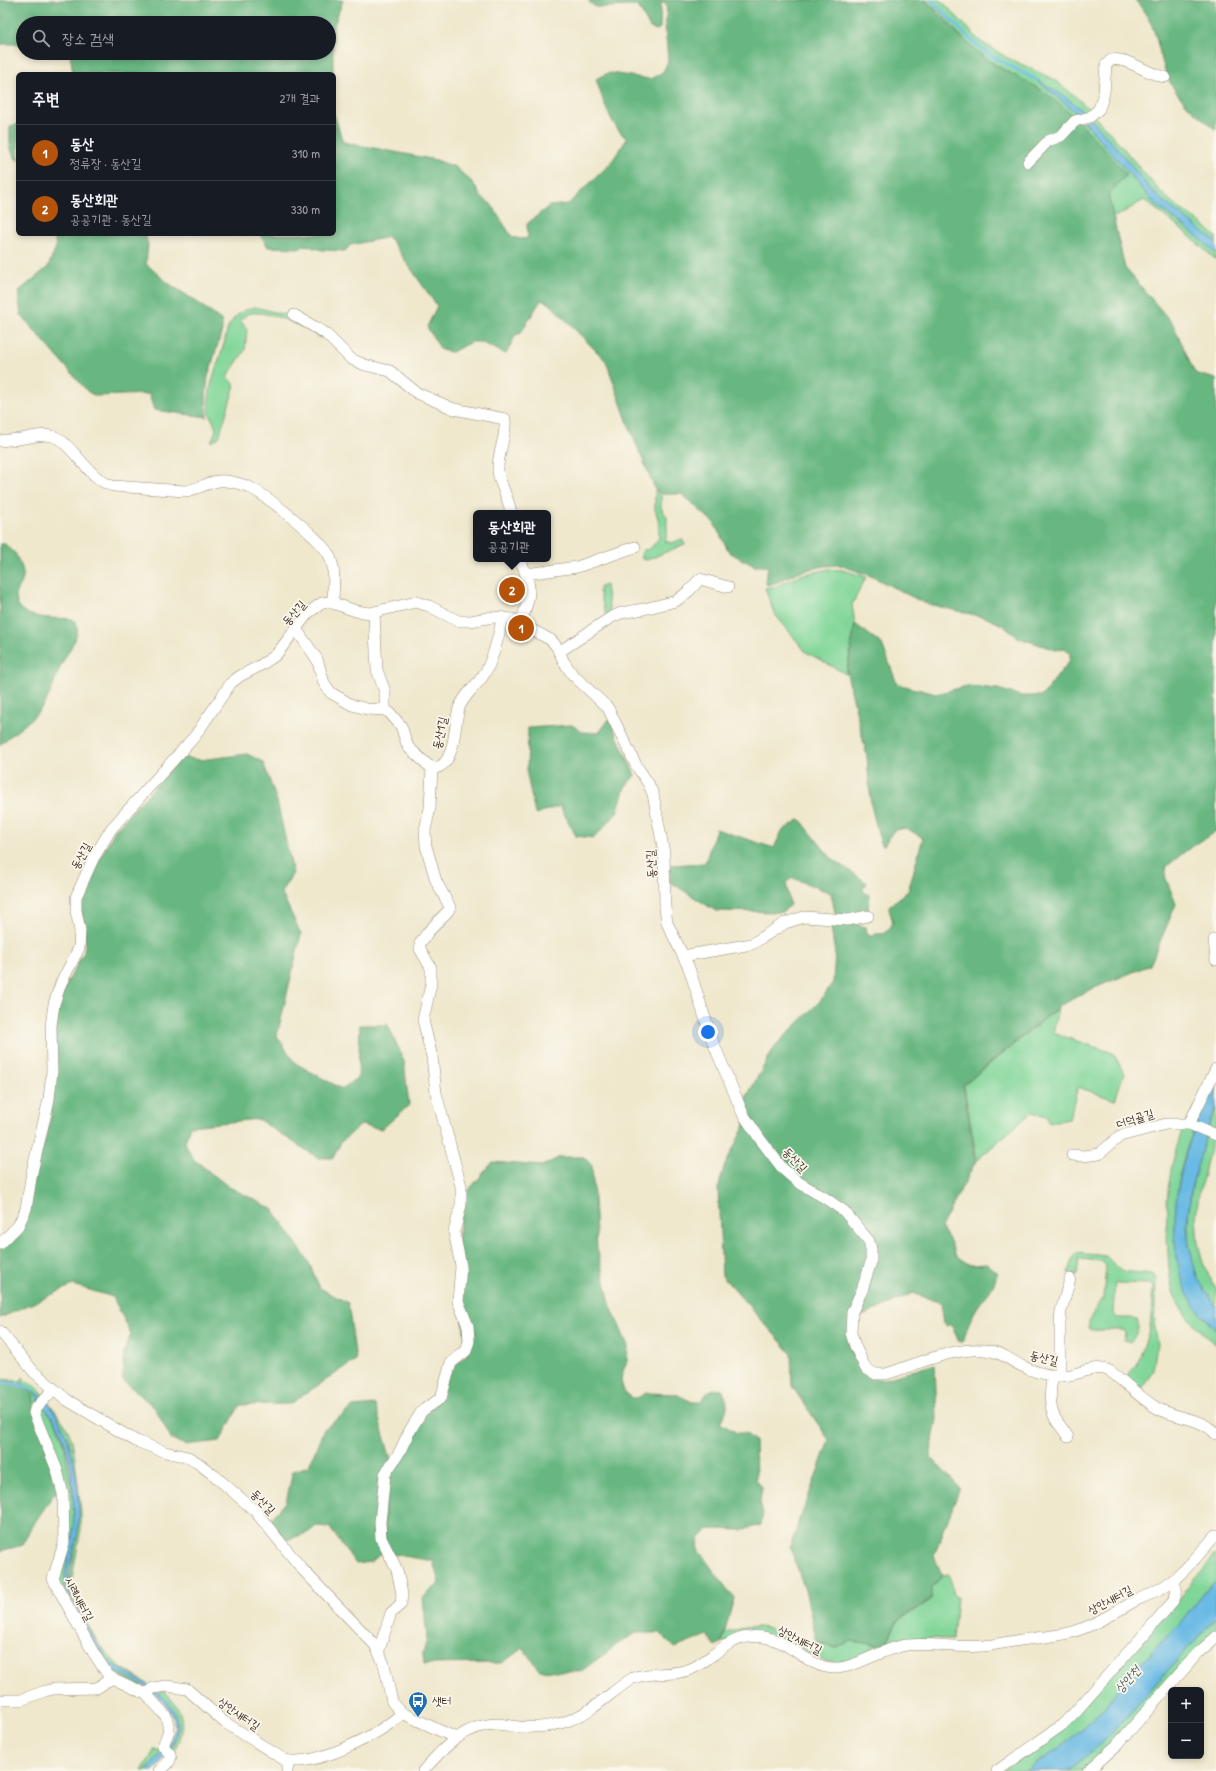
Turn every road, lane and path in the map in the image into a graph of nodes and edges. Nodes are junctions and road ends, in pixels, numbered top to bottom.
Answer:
1 (1165, 77) dead end
2 (1028, 162) dead end
3 (294, 315) dead end
4 (1, 438) edge
5 (510, 510) edge
6 (635, 547) dead end
7 (521, 562) edge
8 (526, 574) junction
9 (728, 586) dead end
10 (333, 603) junction
11 (374, 613) junction
12 (502, 617) junction
13 (521, 623) junction
14 (296, 629) junction
15 (559, 652) junction
16 (385, 710) junction
17 (432, 767) junction
18 (868, 916) dead end
19 (1214, 940) dead end
20 (683, 956) junction
21 (1216, 960) edge
22 (1216, 1069) edge
23 (1190, 1124) junction
24 (1215, 1134) edge
25 (1072, 1155) dead end
26 (0, 1244) edge
27 (1070, 1279) dead end
28 (0, 1331) edge
29 (1057, 1375) junction
30 (46, 1398) junction
31 (1216, 1434) edge
32 (1068, 1437) dead end
33 (1216, 1534) edge
34 (1172, 1581) junction
35 (1216, 1637) edge
36 (379, 1650) junction
37 (112, 1678) junction
38 (149, 1691) junction
39 (0, 1700) edge
40 (402, 1713) junction
41 (456, 1738) junction
42 (288, 1766) edge
43 (159, 1771) edge
44 (423, 1771) edge
45 (997, 1771) edge
46 (1088, 1771) edge

1 - 2 street
3 - 5 street
4 - 10 street
6 - 8 street
7 - 8 street
8 - 13 street
9 - 15 street
10 - 11 street, 동산길
10 - 14 street, 동산길
11 - 12 street, 동산길
11 - 16 street
12 - 13 street, 동산길
12 - 17 street, 동산1길
13 - 15 street, 동산길
14 - 16 street
14 - 26 street, 동산길
15 - 20 street, 동산길
16 - 17 street, 동산1길
17 - 36 street
18 - 20 street
19 - 21 street
20 - 29 street, 동산길
22 - 23 street
23 - 24 street
23 - 25 street, 더덕골길
27 - 29 street
28 - 30 street, 동산길
29 - 31 street, 동산길
29 - 32 street
30 - 36 street, 동산길
30 - 37 street, 시례새터길
33 - 34 street, 상안새터길
34 - 41 street, 상안새터길
34 - 45 street
35 - 46 street
36 - 40 street, 동산길
37 - 38 street, 시례새터길
37 - 39 street
38 - 42 street, 상안새터길
38 - 43 street, 시례새터길
40 - 41 street
40 - 42 street, 상안새터길
41 - 44 street, 상안새터길

